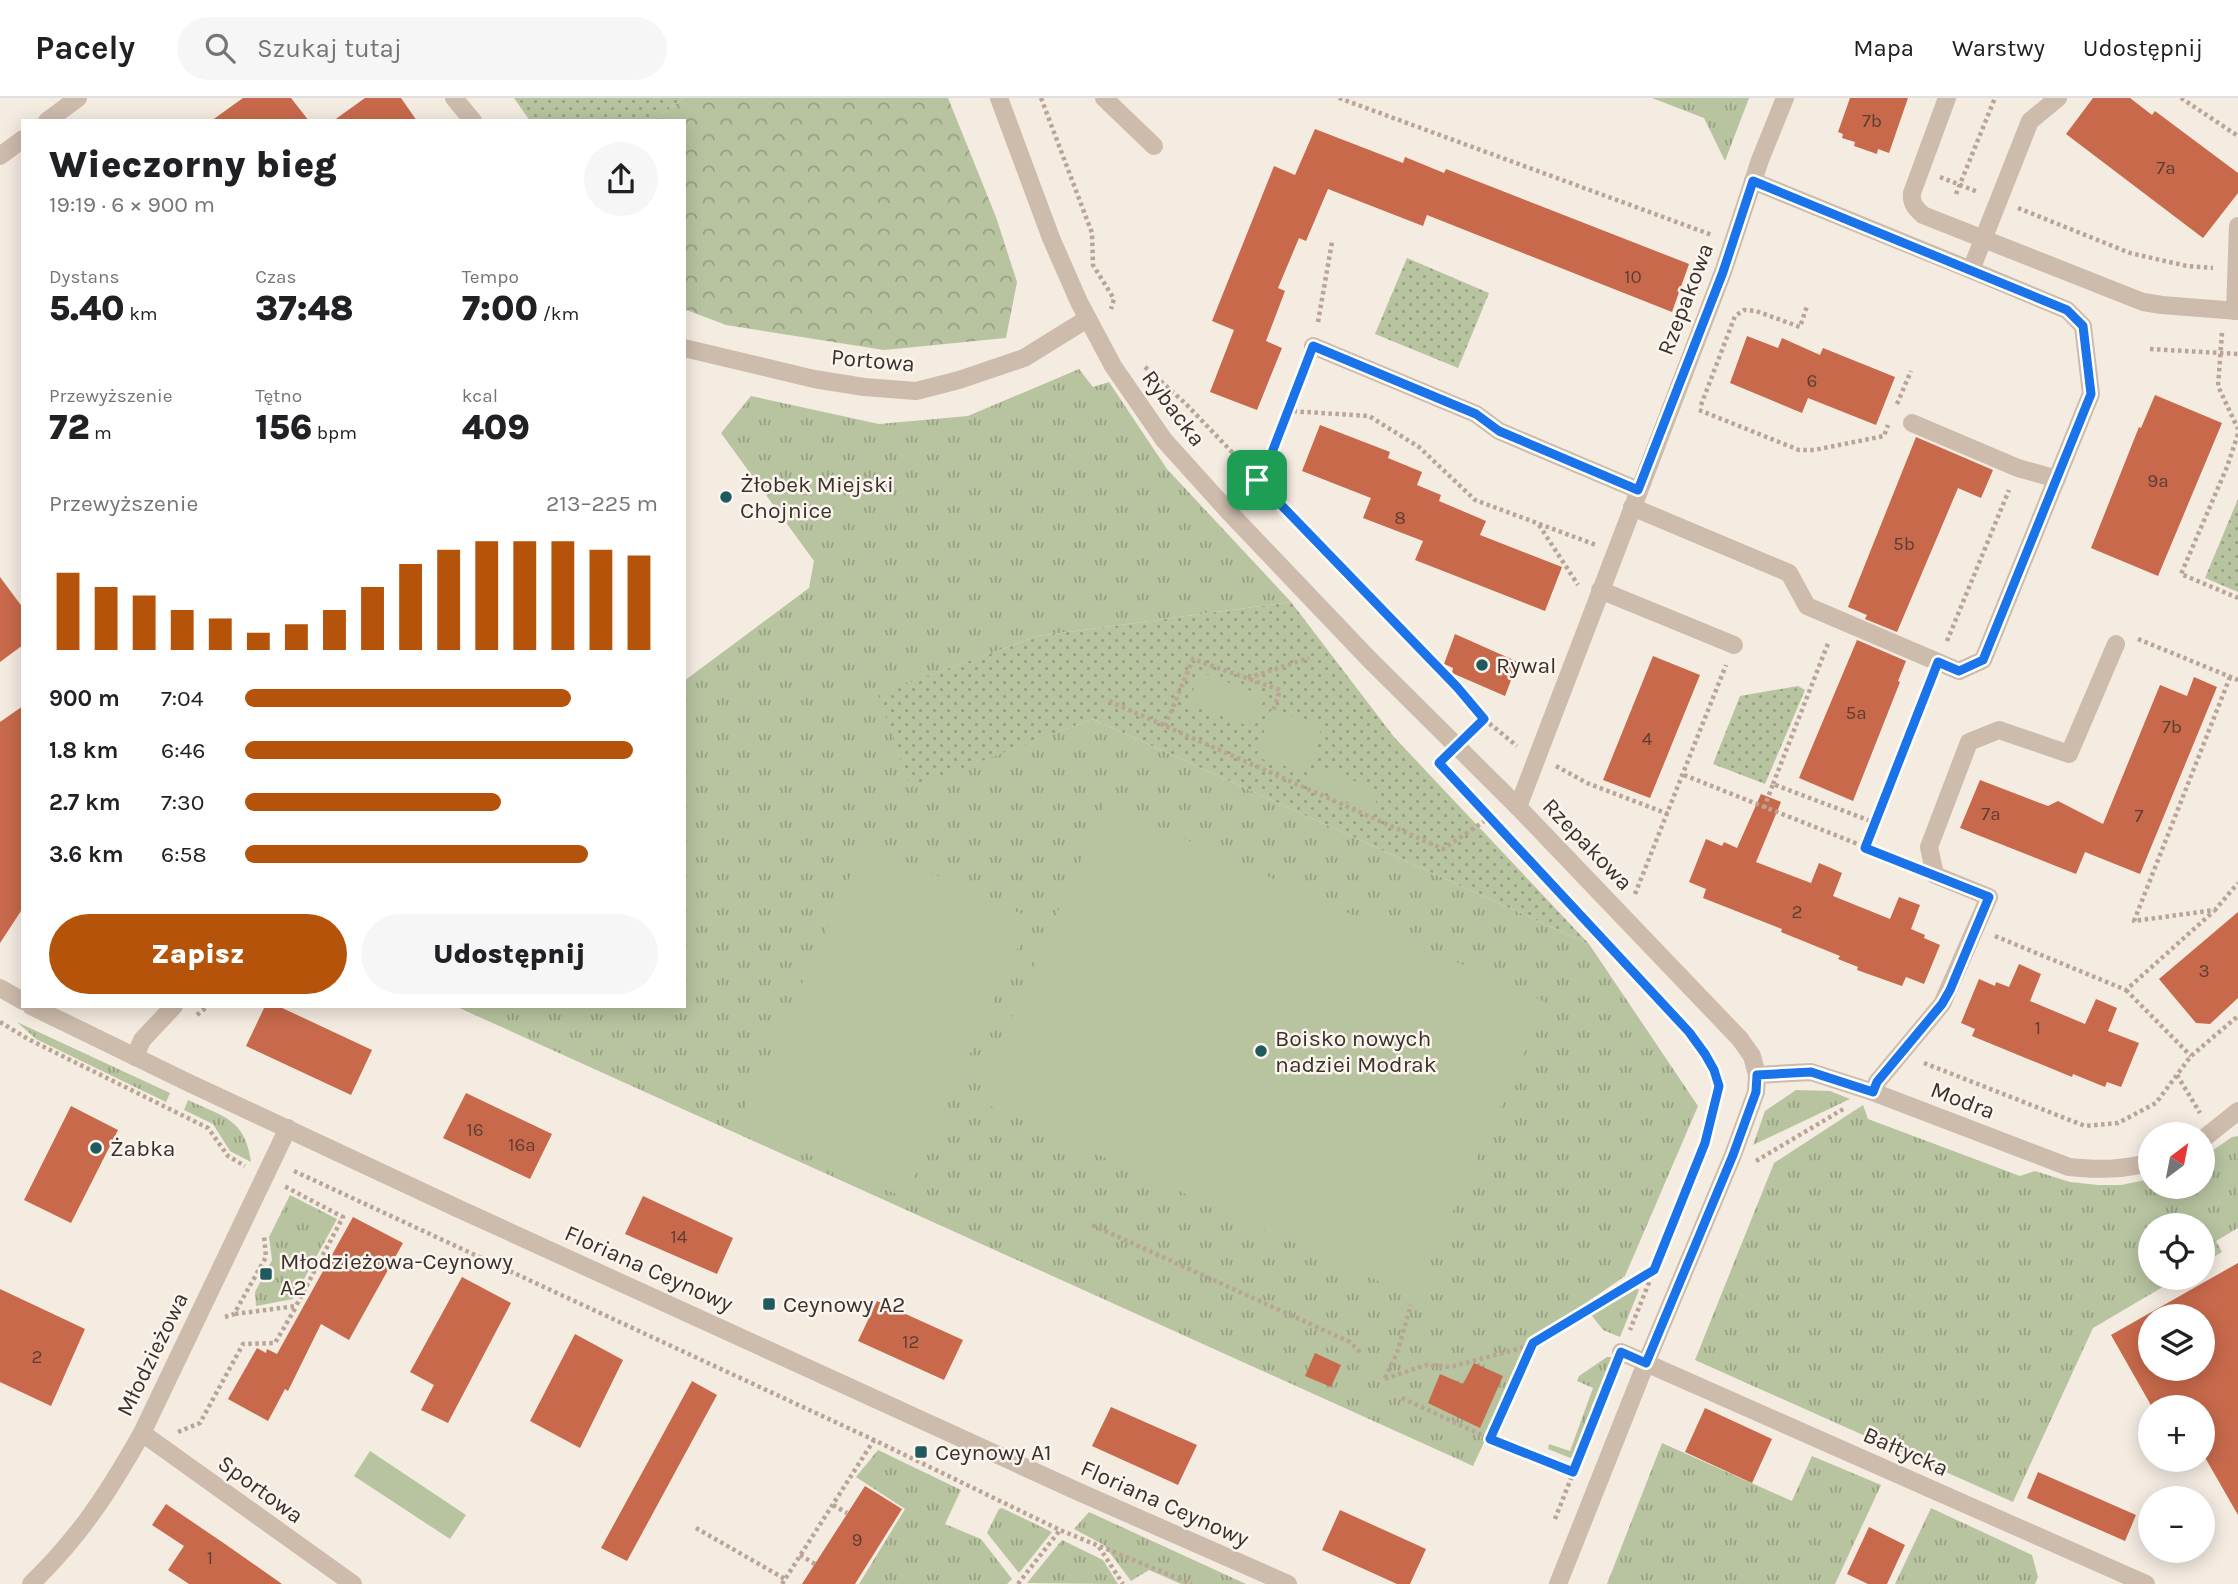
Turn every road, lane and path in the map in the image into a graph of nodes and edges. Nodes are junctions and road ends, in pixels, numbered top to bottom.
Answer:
1 (78, 98) edge
2 (454, 98) edge
3 (999, 98) edge
4 (1041, 98) edge
5 (1104, 98) edge
6 (1339, 98) edge
7 (1785, 98) edge
8 (1947, 98) edge
9 (1995, 98) edge
10 (2059, 98) edge
11 (2181, 98) edge
12 (50, 119) edge
13 (471, 119) edge
14 (2238, 136) edge
15 (21, 140) edge
16 (1154, 146) dead end
17 (0, 156) edge
18 (1921, 169) junction
19 (1753, 181) junction
20 (1961, 186) junction
21 (1956, 194) dead end
22 (1999, 200) junction
23 (2238, 226) edge
24 (1984, 238) junction
25 (1332, 242) dead end
26 (1732, 242) junction
27 (1971, 270) junction
28 (2235, 270) junction
29 (1807, 306) dead end
30 (2232, 311) edge
31 (1111, 314) dead end
32 (1087, 319) junction
33 (1313, 346) junction
34 (686, 348) edge
35 (2150, 349) dead end
36 (2222, 353) junction
37 (2238, 354) edge
38 (1137, 359) dead end
39 (1911, 371) dead end
40 (1699, 410) junction
41 (1290, 411) junction
42 (1667, 414) junction
43 (1912, 423) dead end
44 (2238, 431) edge
45 (2018, 468) junction
46 (1257, 480) junction
47 (2057, 480) junction
48 (1638, 490) junction
49 (1632, 507) junction
50 (1538, 523) junction
51 (1596, 546) dead end
52 (1581, 588) dead end
53 (1600, 590) junction
54 (2238, 598) edge
55 (1838, 619) junction
56 (1734, 645) joint
57 (2116, 645) joint
58 (1309, 658) dead end
59 (1938, 662) junction
60 (2230, 677) junction
61 (1247, 679) junction
62 (2238, 680) edge
63 (1109, 702) dead end
64 (1273, 711) dead end
65 (1484, 719) junction
66 (1165, 726) junction
67 (1457, 746) junction
68 (1538, 757) junction
69 (1684, 775) junction
70 (1773, 783) junction
71 (1464, 791) dead end
72 (1518, 807) junction
73 (1764, 808) junction
74 (1668, 814) junction
75 (1489, 818) junction
76 (1873, 822) junction
77 (1865, 848) junction
78 (1935, 875) junction
79 (2238, 883) edge
80 (2215, 910) junction
81 (1620, 913) junction
82 (1976, 928) junction
83 (0, 988) edge
84 (2126, 990) junction
85 (21, 1000) edge
86 (35, 1008) edge
87 (172, 1008) edge
88 (2238, 1016) edge
89 (0, 1022) edge
90 (1900, 1054) junction
91 (2191, 1056) junction
92 (135, 1057) junction
93 (2177, 1074) junction
94 (1757, 1075) junction
95 (1873, 1092) junction
96 (2195, 1106) dead end
97 (2238, 1111) edge
98 (288, 1128) junction
99 (2216, 1129) edge
100 (1753, 1162) dead end
101 (245, 1166) dead end
102 (2138, 1166) edge
103 (1092, 1225) dead end
104 (1654, 1270) junction
105 (1411, 1305) dead end
106 (296, 1306) junction
107 (234, 1314) dead end
108 (1531, 1348) junction
109 (1621, 1352) junction
110 (1362, 1354) dead end
111 (1646, 1363) junction
112 (1402, 1398) dead end
113 (178, 1432) dead end
114 (142, 1433) junction
115 (1490, 1439) junction
116 (874, 1440) junction
117 (1573, 1472) junction
118 (833, 1505) junction
119 (847, 1513) dead end
120 (1554, 1521) dead end
121 (696, 1528) dead end
122 (1060, 1530) junction
123 (1099, 1547) junction
124 (800, 1555) junction
125 (815, 1564) dead end
126 (783, 1581) edge
127 (31, 1584) edge
128 (353, 1584) edge
129 (1018, 1584) edge
130 (1123, 1584) edge
131 (1192, 1584) edge
132 (1288, 1584) edge
133 (1559, 1584) edge
134 (2146, 1584) edge

1 - 12 street
2 - 13 street
3 - 32 street, Rybacka
4 - 31 path
5 - 16 street
6 - 26 path
7 - 19 street, Rzepakowa
8 - 18 street
9 - 20 path
10 - 22 street
11 - 14 path
15 - 17 street
18 - 20 path
18 - 24 street
19 - 26 street, Rzepakowa
19 - 27 street
20 - 21 path
20 - 22 path
22 - 24 street
22 - 28 path
23 - 28 street
24 - 27 street
24 - 30 street
25 - 33 path
26 - 42 street, Rzepakowa
27 - 47 street
28 - 30 street
29 - 40 path
30 - 36 path
32 - 34 street, Portowa
32 - 67 street, Rybacka
33 - 41 path
33 - 48 street
35 - 36 path
36 - 37 path
36 - 44 path
38 - 46 path
39 - 40 path
40 - 42 path
41 - 46 path
41 - 50 path
42 - 48 street, Rzepakowa
43 - 45 street
44 - 54 path
45 - 47 street
45 - 59 path
46 - 65 path
47 - 59 street
48 - 49 street, Rzepakowa
49 - 53 street, Rzepakowa
49 - 55 street
50 - 51 path
50 - 52 path
53 - 56 street
53 - 68 street, Rzepakowa
55 - 59 street
55 - 70 path
56 - 69 path
57 - 60 path
57 - 78 street
58 - 61 path
59 - 76 path
60 - 62 path
60 - 80 path
61 - 64 path
61 - 66 path
63 - 66 path
65 - 67 path
65 - 68 path
66 - 75 path
67 - 72 street, Rybacka
68 - 72 street, Rzepakowa
68 - 74 path
69 - 73 path
69 - 74 path
70 - 73 path
70 - 76 path
71 - 75 path
72 - 81 street, Rzepakowa
73 - 77 path
74 - 81 path
75 - 104 path
76 - 77 path
77 - 78 path
78 - 82 street
79 - 80 path
80 - 84 path
81 - 94 street, Rzepakowa
82 - 84 path
82 - 90 street
83 - 85 street
84 - 91 path
86 - 92 street, Floriana Ceynowy
87 - 92 street
88 - 91 path
89 - 101 path
90 - 93 path
90 - 95 street
91 - 93 path
92 - 98 street, Floriana Ceynowy
93 - 96 path
94 - 95 street, Modra
94 - 111 street
95 - 100 path
95 - 102 street, Modra
97 - 99 street
98 - 114 street, Młodzieżowa
98 - 132 street, Floriana Ceynowy
103 - 110 path
104 - 108 path
104 - 109 path
105 - 108 path
106 - 107 path
106 - 113 path
106 - 116 path
108 - 115 path
109 - 111 street, Bałtycka
109 - 117 path
111 - 133 street
111 - 134 street, Bałtycka
112 - 115 path
114 - 127 street, Młodzieżowa
114 - 128 street, Sportowa
115 - 117 path
116 - 118 path
116 - 122 path
117 - 120 path
118 - 119 path
118 - 124 path
121 - 126 path
122 - 123 path
122 - 129 path
123 - 130 path
123 - 131 path
124 - 125 path
124 - 126 path

